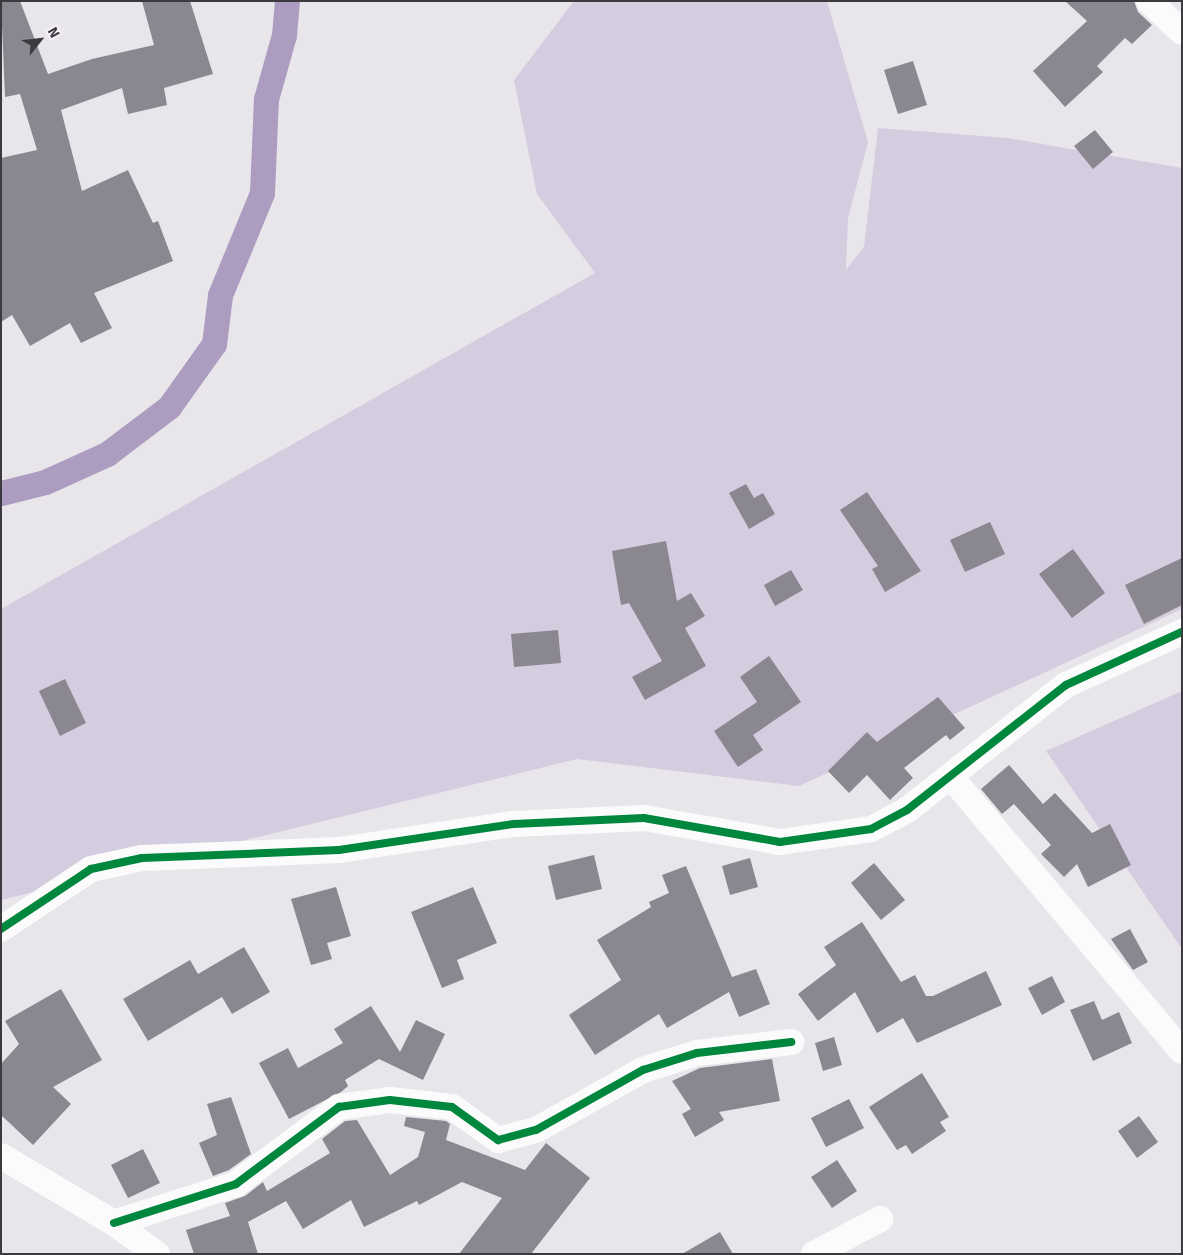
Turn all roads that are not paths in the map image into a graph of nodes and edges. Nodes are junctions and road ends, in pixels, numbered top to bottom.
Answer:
1 (1149, 1) edge
2 (1182, 32) edge
3 (1182, 632) edge
4 (951, 777) junction
5 (1, 929) edge
6 (791, 1042) dead end
7 (1182, 1050) edge
8 (1, 1156) edge
9 (880, 1219) dead end
10 (114, 1223) junction
11 (157, 1254) edge
12 (814, 1254) edge

1 - 2 street
3 - 4 street
4 - 5 street
4 - 7 street
6 - 10 street
8 - 10 street
9 - 12 street
10 - 11 street

